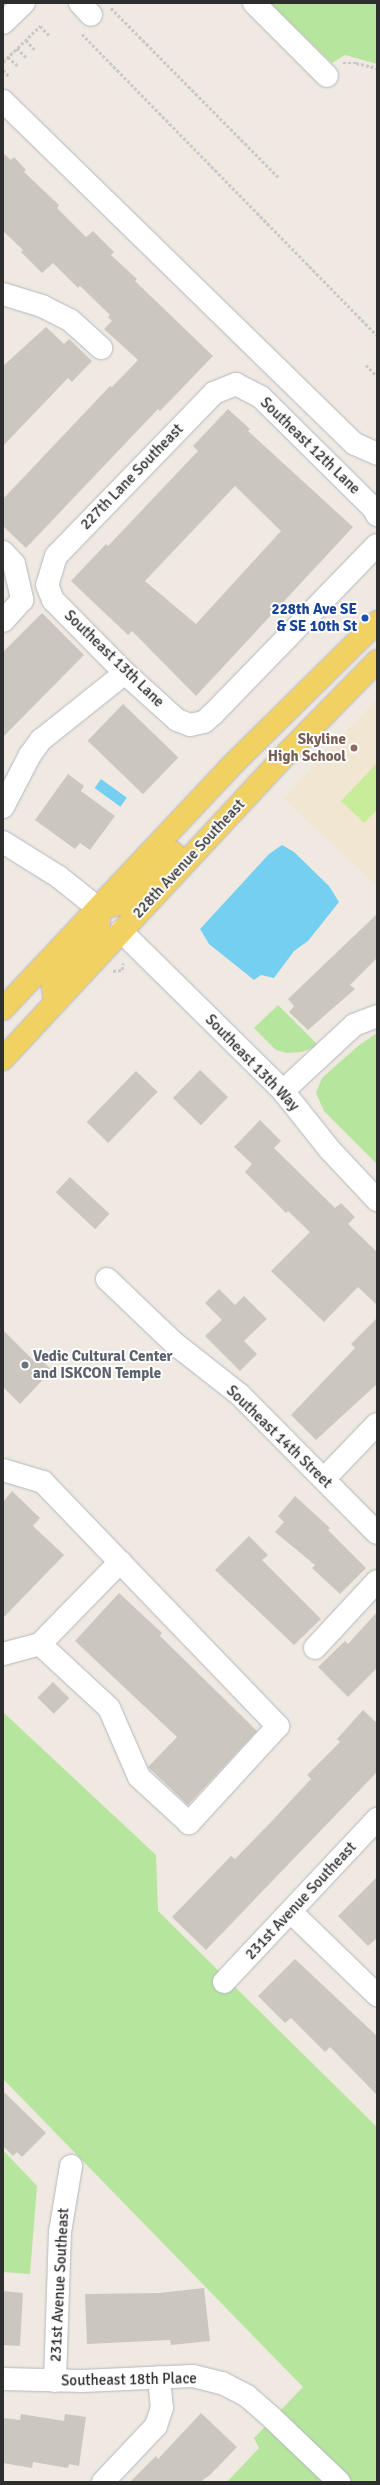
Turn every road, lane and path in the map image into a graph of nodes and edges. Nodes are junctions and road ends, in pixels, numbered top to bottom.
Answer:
1 (24, 3) edge
2 (254, 3) edge
3 (88, 12) edge
4 (3, 23) edge
5 (49, 35) dead end
6 (26, 40) junction
7 (17, 48) junction
8 (35, 50) dead end
9 (8, 57) junction
10 (26, 58) dead end
11 (3, 62) edge
12 (18, 66) dead end
13 (377, 68) edge
14 (3, 70) edge
15 (332, 70) joint
16 (9, 76) dead end
17 (3, 101) edge
18 (278, 177) dead end
19 (3, 294) edge
20 (377, 335) edge
21 (101, 348) dead end
22 (366, 365) dead end
23 (377, 376) edge
24 (236, 384) joint
25 (377, 454) edge
26 (377, 515) edge
27 (377, 545) edge
28 (3, 552) edge
29 (47, 585) joint
30 (3, 621) edge
31 (377, 622) edge
32 (377, 661) edge
33 (125, 673) junction
34 (3, 807) edge
35 (217, 828) junction
36 (3, 842) edge
37 (99, 909) junction
38 (121, 931) junction
39 (55, 1003) junction
40 (3, 1009) edge
41 (377, 1016) edge
42 (3, 1059) edge
43 (283, 1091) junction
44 (377, 1200) edge
45 (107, 1279) dead end
46 (377, 1424) edge
47 (3, 1470) edge
48 (324, 1479) junction
49 (377, 1533) edge
50 (120, 1562) junction
51 (377, 1581) edge
52 (40, 1644) junction
53 (314, 1648) dead end
54 (3, 1654) edge
55 (377, 1819) edge
56 (291, 1912) junction
57 (224, 1982) dead end
58 (377, 1995) edge
59 (71, 2166) dead end
60 (159, 2377) junction
61 (3, 2379) edge
62 (55, 2381) junction
63 (103, 2482) edge
64 (339, 2482) edge

1 - 4 street
2 - 15 street
3 - 18 path
3 - 20 path
5 - 6 path
6 - 7 path
6 - 8 path
7 - 9 path
7 - 10 path
9 - 11 path
9 - 12 path
13 - 15 path
14 - 16 path
17 - 25 street
19 - 21 street
22 - 23 path
24 - 26 street, Southeast 12th Lane
24 - 29 street, 227th Lane Southeast
27 - 33 street, Southeast 13th Lane
28 - 30 street
29 - 33 street, Southeast 13th Lane
31 - 37 main road
32 - 35 main road, 228th Avenue Southeast
33 - 34 street
35 - 37 main road
35 - 38 main road, 228th Avenue Southeast
36 - 37 street
37 - 39 main road
37 - 40 main road
38 - 39 main road, 228th Avenue Southeast
38 - 43 street, Southeast 13th Way
39 - 42 main road, 228th Avenue Southeast
41 - 43 street
43 - 44 street, Southeast 13th Way
45 - 48 street, Southeast 14th Street
46 - 48 street
47 - 50 street
48 - 49 street, Southeast 14th Street
50 - 52 street
50 - 52 street
51 - 53 street
52 - 54 street
55 - 56 street, 231st Avenue Southeast
56 - 57 street, 231st Avenue Southeast
56 - 58 street
59 - 62 street, 231st Avenue Southeast
60 - 62 street, Southeast 18th Place
60 - 63 street
60 - 64 street, Southeast 18th Place
61 - 62 street, Southeast 18th Place

